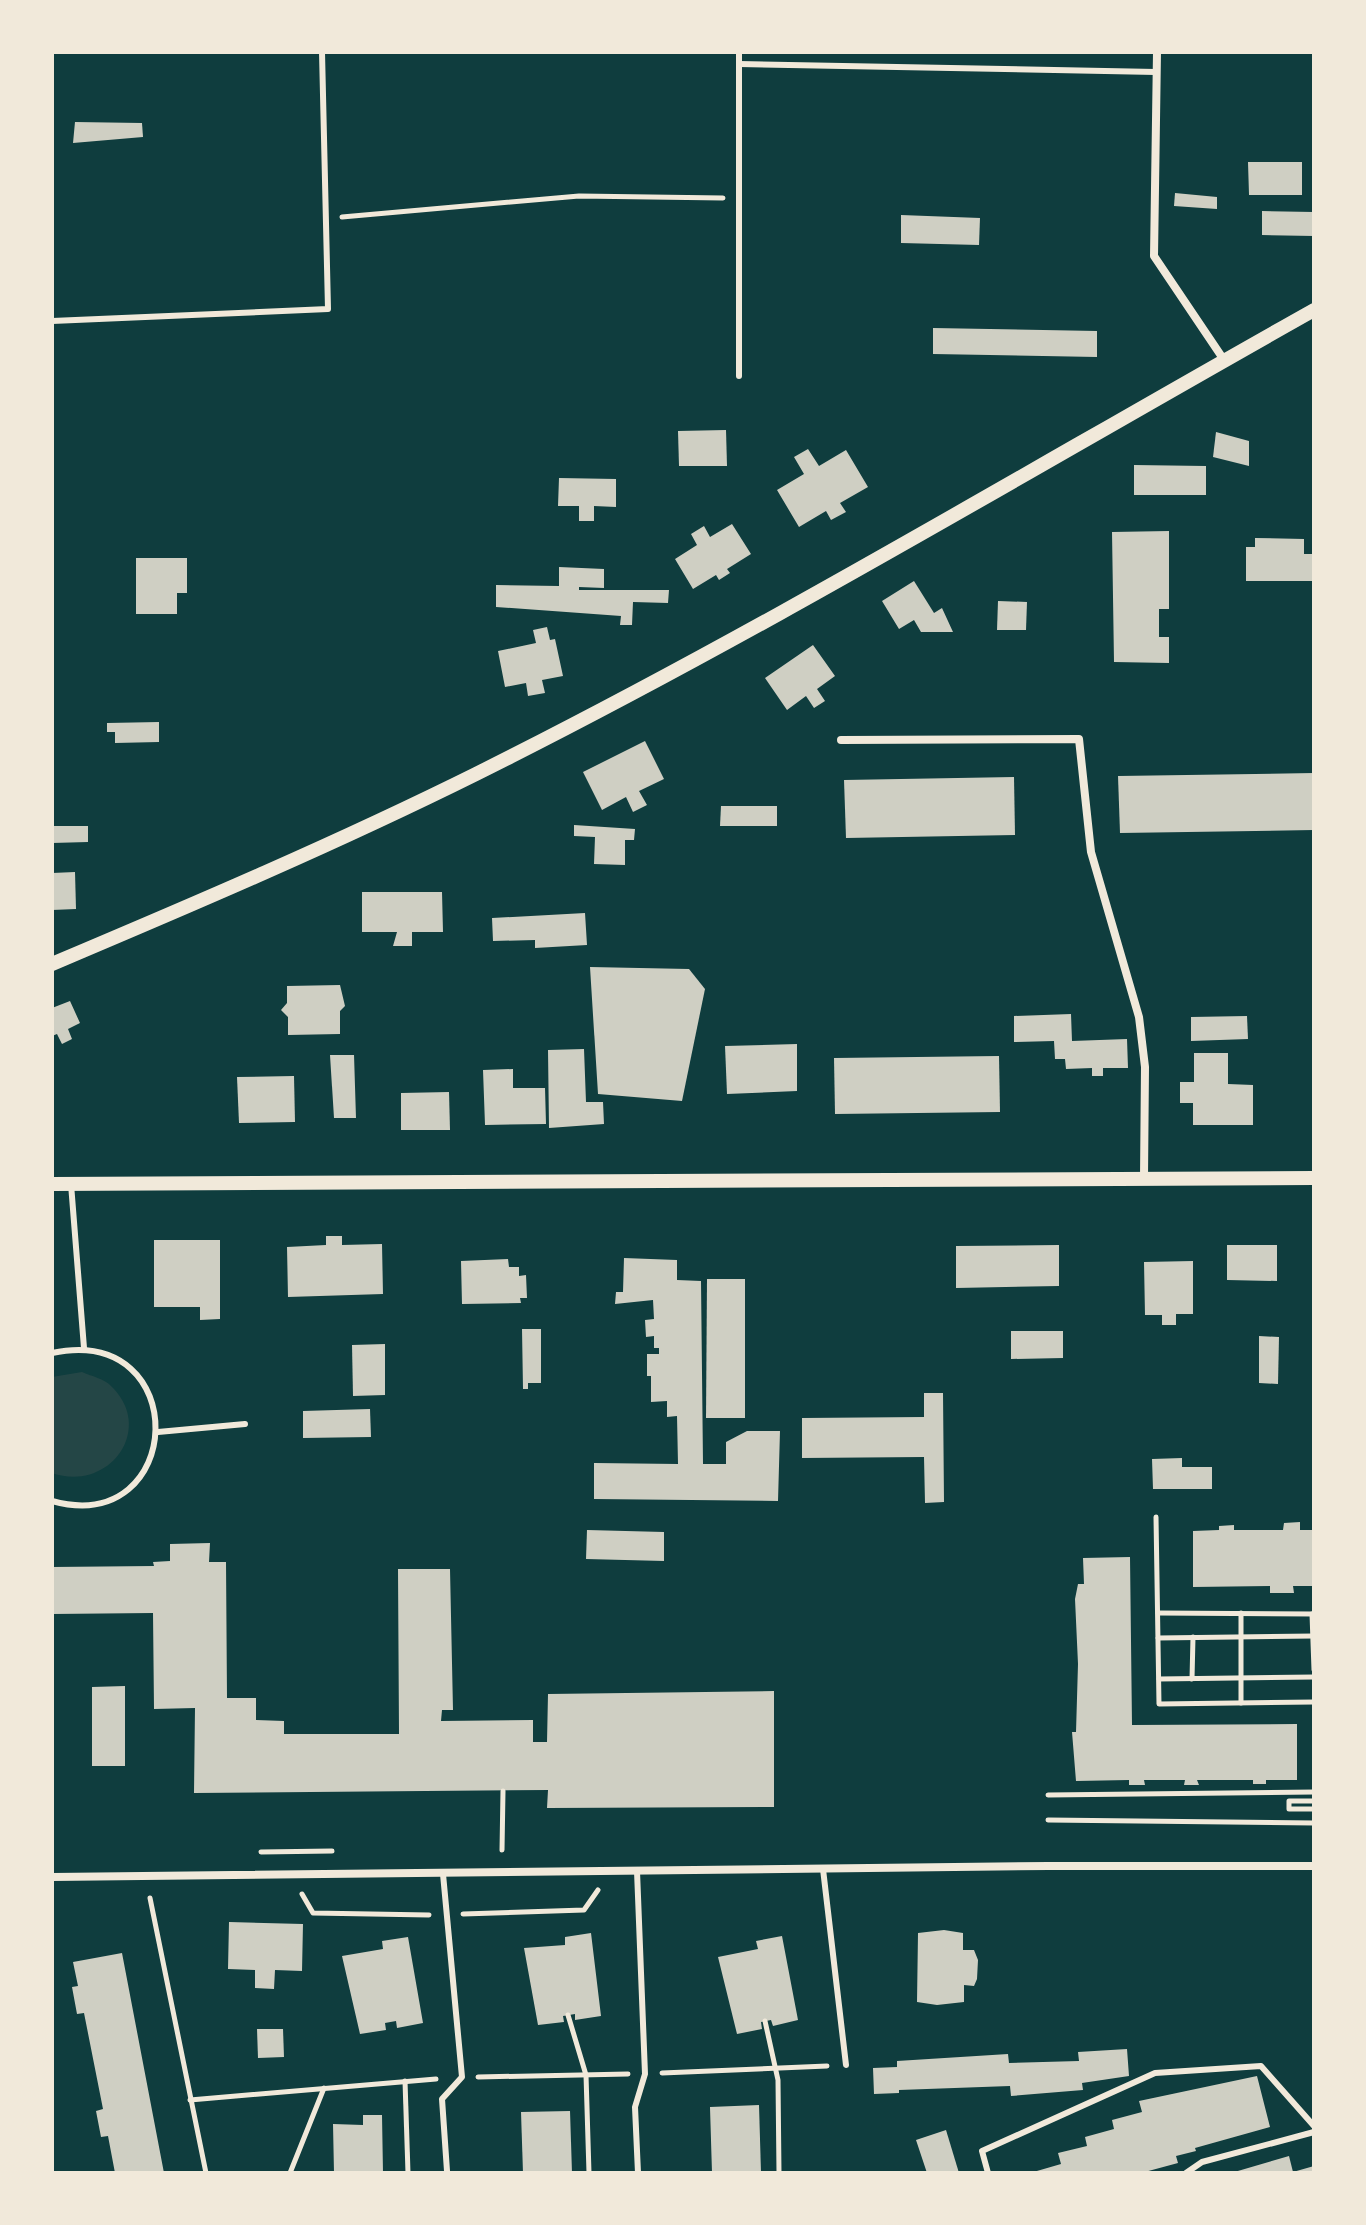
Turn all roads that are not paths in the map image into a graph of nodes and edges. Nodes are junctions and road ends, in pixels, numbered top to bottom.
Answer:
1 (322, 52) edge
2 (739, 52) edge
3 (1157, 52) edge
4 (739, 64) junction
5 (1156, 72) junction
6 (1314, 310) edge
7 (52, 321) edge
8 (1224, 360) junction
9 (739, 376) dead end
10 (841, 740) dead end
11 (52, 964) edge
12 (1144, 1177) junction
13 (1314, 1178) edge
14 (71, 1183) junction
15 (52, 1184) edge
16 (84, 1348) junction
17 (52, 1353) edge
18 (245, 1424) dead end
19 (158, 1432) junction
20 (52, 1501) edge
21 (1314, 1866) edge
22 (823, 1869) junction
23 (637, 1871) junction
24 (443, 1874) junction
25 (52, 1877) edge
26 (846, 2065) road end
27 (1314, 2126) edge
28 (1314, 2132) edge
29 (447, 2171) edge
30 (638, 2173) edge
31 (988, 2173) edge
32 (1186, 2173) edge

1 - 7 lane
2 - 4 lane
3 - 5 street
4 - 5 lane
4 - 9 lane
5 - 8 street
6 - 8 street
8 - 11 street
10 - 12 street
12 - 13 street
12 - 14 street
14 - 15 street
14 - 16 lane
16 - 17 lane
16 - 19 lane
18 - 19 lane
19 - 20 lane
21 - 22 street
22 - 23 street
22 - 26 lane
23 - 24 street
23 - 30 lane
24 - 25 street
24 - 29 lane
27 - 31 lane
28 - 32 lane

